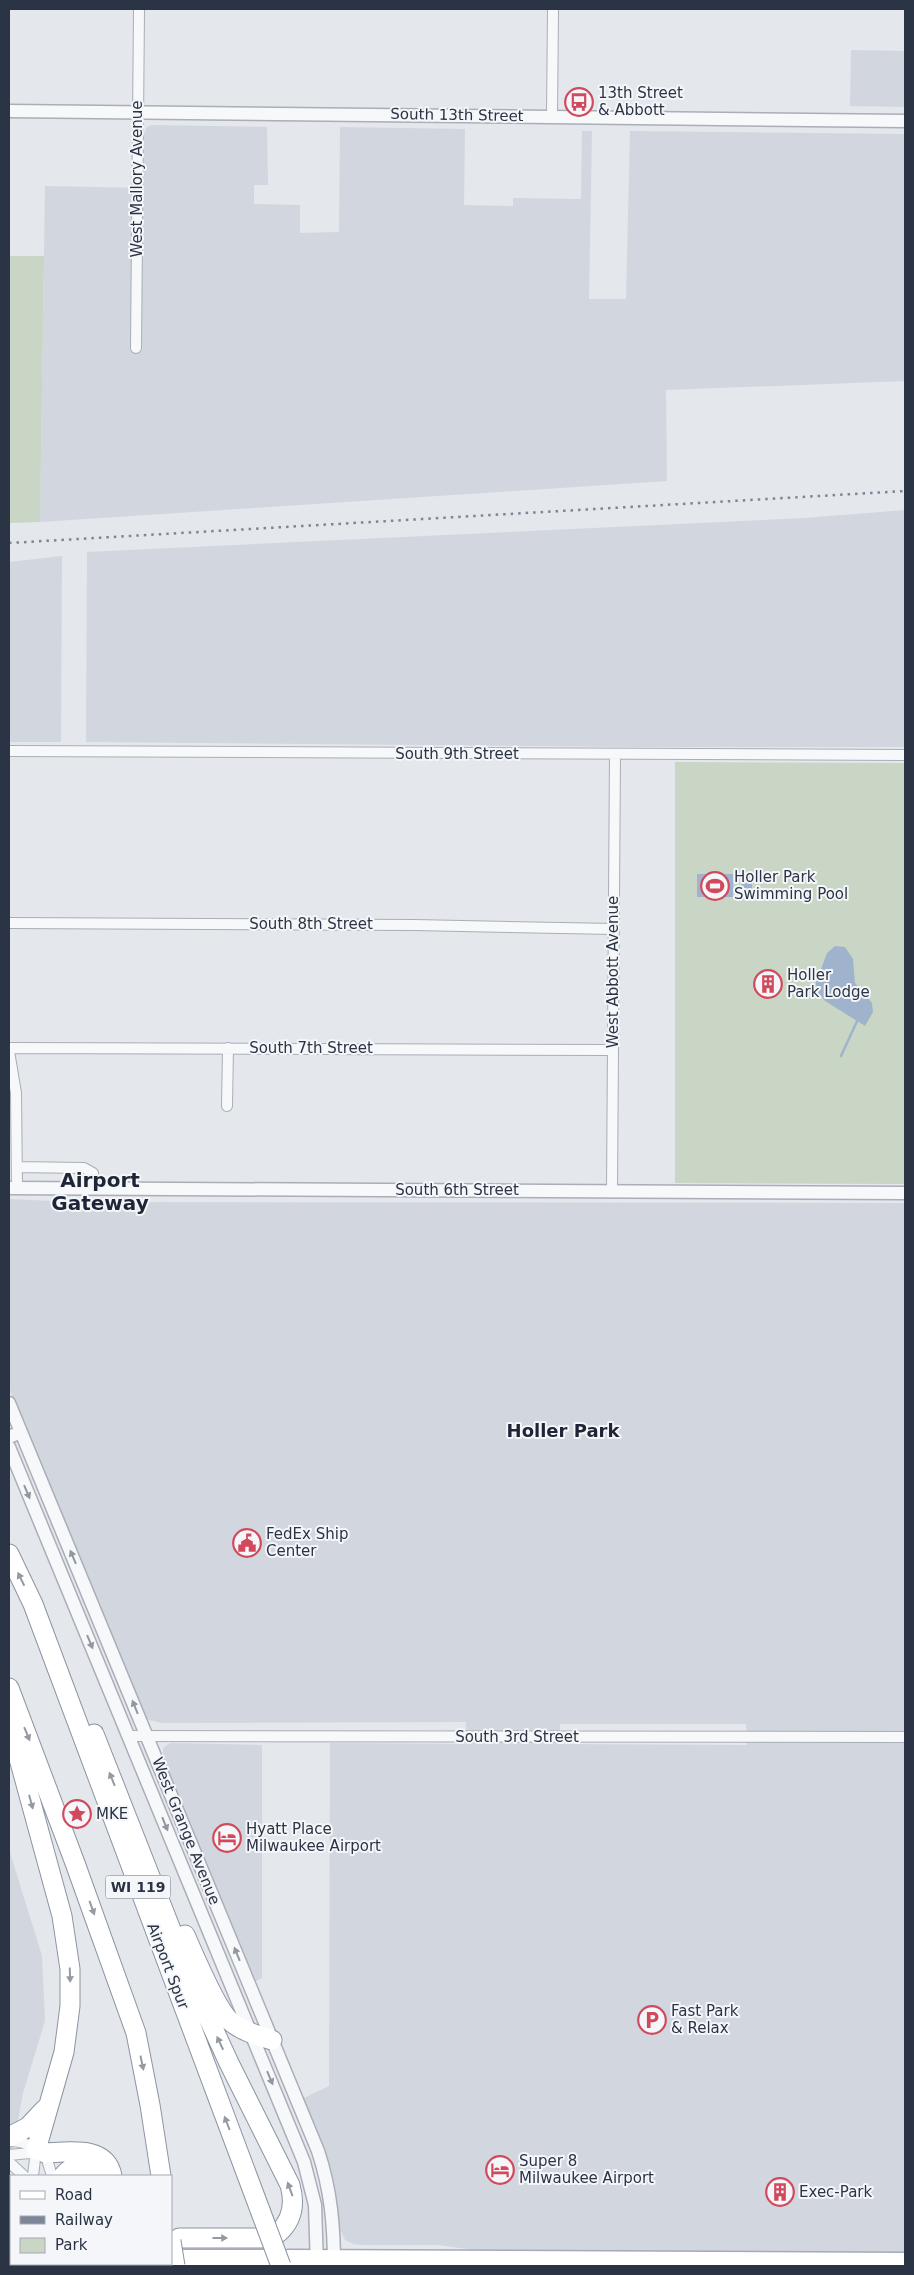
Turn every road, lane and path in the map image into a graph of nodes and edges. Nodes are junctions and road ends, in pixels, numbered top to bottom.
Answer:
1 (139, 9) edge
2 (553, 9) edge
3 (9, 111) edge
4 (138, 111) junction
5 (552, 117) junction
6 (905, 121) edge
7 (136, 348) dead end
8 (9, 751) edge
9 (615, 754) junction
10 (905, 755) edge
11 (9, 923) edge
12 (614, 929) junction
13 (228, 1048) junction
14 (9, 1049) edge
15 (612, 1050) junction
16 (227, 1106) dead end
17 (17, 1167) junction
18 (13, 1188) edge
19 (94, 1188) junction
20 (612, 1191) junction
21 (905, 1193) edge
22 (9, 1403) edge
23 (15, 1434) edge
24 (9, 1447) edge
25 (9, 1554) edge
26 (33, 1604) junction
27 (120, 1671) junction
28 (104, 1677) junction
29 (9, 1688) edge
30 (9, 1722) edge
31 (129, 1736) junction
32 (147, 1736) junction
33 (905, 1737) edge
34 (134, 1834) junction
35 (251, 2033) junction
36 (272, 2040) junction
37 (49, 2104) junction
38 (9, 2136) edge
39 (9, 2141) edge
40 (40, 2151) junction
41 (9, 2155) edge
42 (9, 2162) edge
43 (23, 2175) edge
44 (34, 2175) edge
45 (52, 2175) edge
46 (64, 2175) edge
47 (104, 2175) edge
48 (112, 2175) edge
49 (161, 2175) edge
50 (175, 2239) edge
51 (280, 2261) edge
52 (905, 2261) edge
53 (178, 2262) edge
54 (317, 2262) edge
55 (334, 2262) edge
56 (680, 2263) edge

1 - 4 street, West Mallory Avenue
2 - 5 street
3 - 4 street, South 13th Street
4 - 5 street, South 13th Street
4 - 7 street, West Mallory Avenue
5 - 6 street, South 13th Street
8 - 9 street, South 9th Street
9 - 10 street, South 9th Street
9 - 12 street, West Abbott Avenue
11 - 12 street, South 8th Street
12 - 15 street, West Abbott Avenue
13 - 14 street, South 7th Street
13 - 15 street, South 7th Street
13 - 16 street
14 - 17 street
15 - 20 street, West Abbott Avenue
17 - 18 street
17 - 19 street
18 - 19 street, South 6th Street
19 - 20 street, South 6th Street
20 - 21 street, South 6th Street
22 - 23 street, West Grange Avenue
27 -> 23 street, West Grange Avenue
24 -> 28 street, West Grange Avenue
26 -> 25 highway, Airport Spur / WI 119
34 -> 26 highway
51 -> 26 highway, Airport Spur / WI 119, bridge
27 - 28 street
32 -> 27 street, West Grange Avenue
28 - 31 street, West Grange Avenue
29 -> 49 highway, WI 119
30 -> 37 highway
31 - 32 street, South 3rd Street
31 -> 35 street, West Grange Avenue
32 - 33 street, South 3rd Street
36 -> 32 street, West Grange Avenue
34 - 35 highway
50 -> 34 highway
35 - 36 highway
35 -> 54 street, West Grange Avenue
36 - 55 street, West Grange Avenue
37 - 38 highway
37 - 40 highway
39 - 40 street
40 - 41 street
40 - 44 street
40 - 45 street
40 - 48 highway
42 - 43 street
46 - 47 highway
50 - 53 highway, bridge
51 - 53 main road
51 - 54 main road
52 - 56 main road
54 - 55 main road
55 - 56 main road

